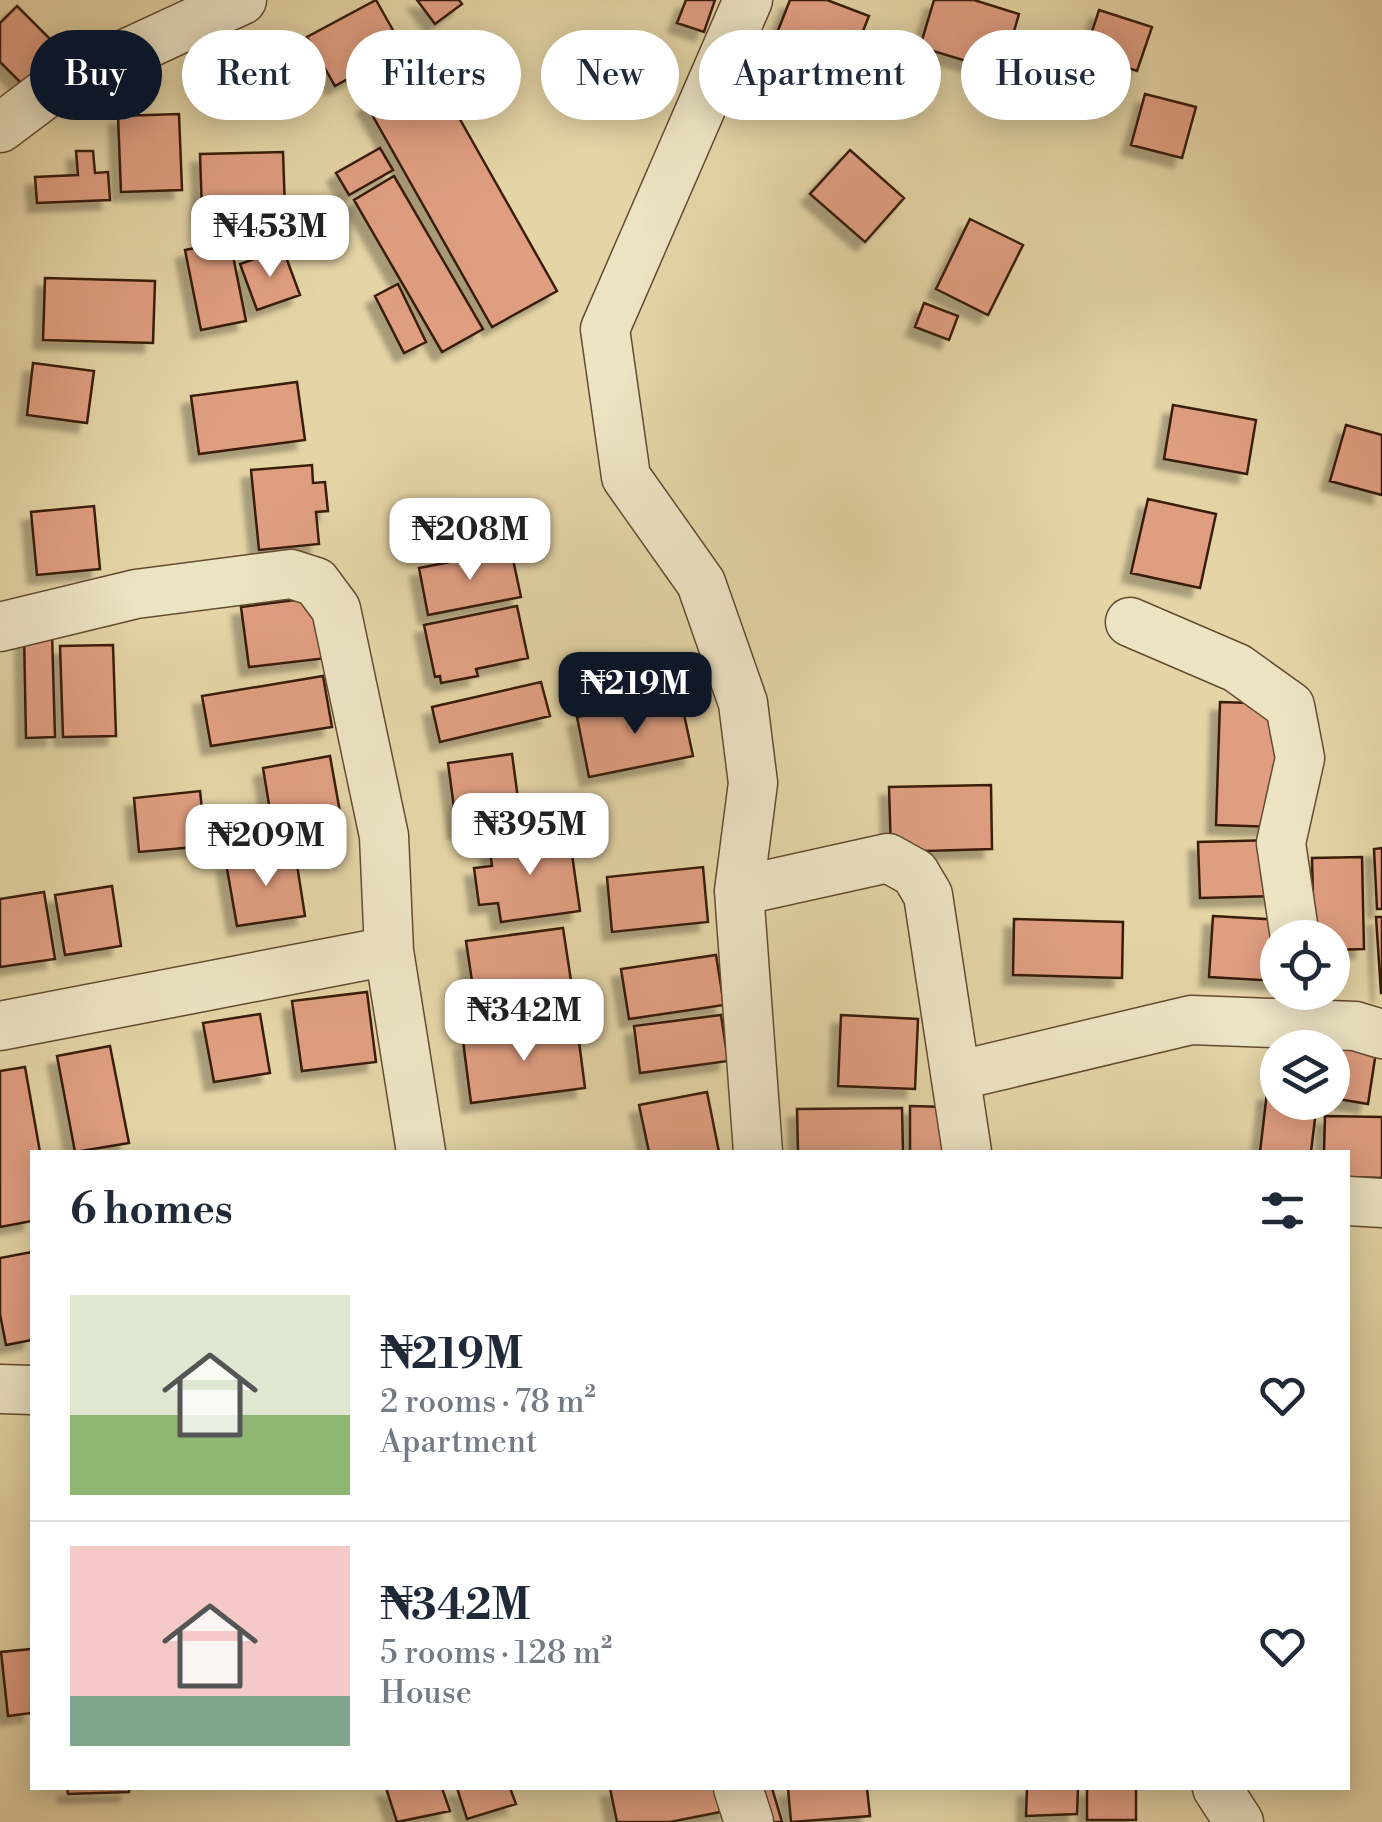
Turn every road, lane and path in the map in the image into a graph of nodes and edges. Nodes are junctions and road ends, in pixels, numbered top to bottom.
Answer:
1 (242, 0) edge
2 (748, 0) edge
3 (0, 128) edge
4 (1130, 622) dead end
5 (0, 626) edge
6 (739, 891) junction
7 (1292, 920) edge
8 (389, 952) junction
9 (1355, 1017) edge
10 (0, 1026) edge
11 (956, 1076) junction
12 (421, 1150) edge
13 (758, 1150) edge
14 (968, 1150) edge
15 (1350, 1201) edge
16 (1382, 1203) edge
17 (0, 1388) edge
18 (30, 1390) edge
19 (739, 1790) edge
20 (1218, 1790) edge
21 (749, 1822) edge
22 (1239, 1822) edge

1 - 3 street
2 - 6 street
4 - 7 street
5 - 8 street
6 - 11 street
6 - 13 street
8 - 10 street
8 - 12 street
9 - 11 street
11 - 14 street
15 - 16 street
17 - 18 street
19 - 21 street
20 - 22 street

